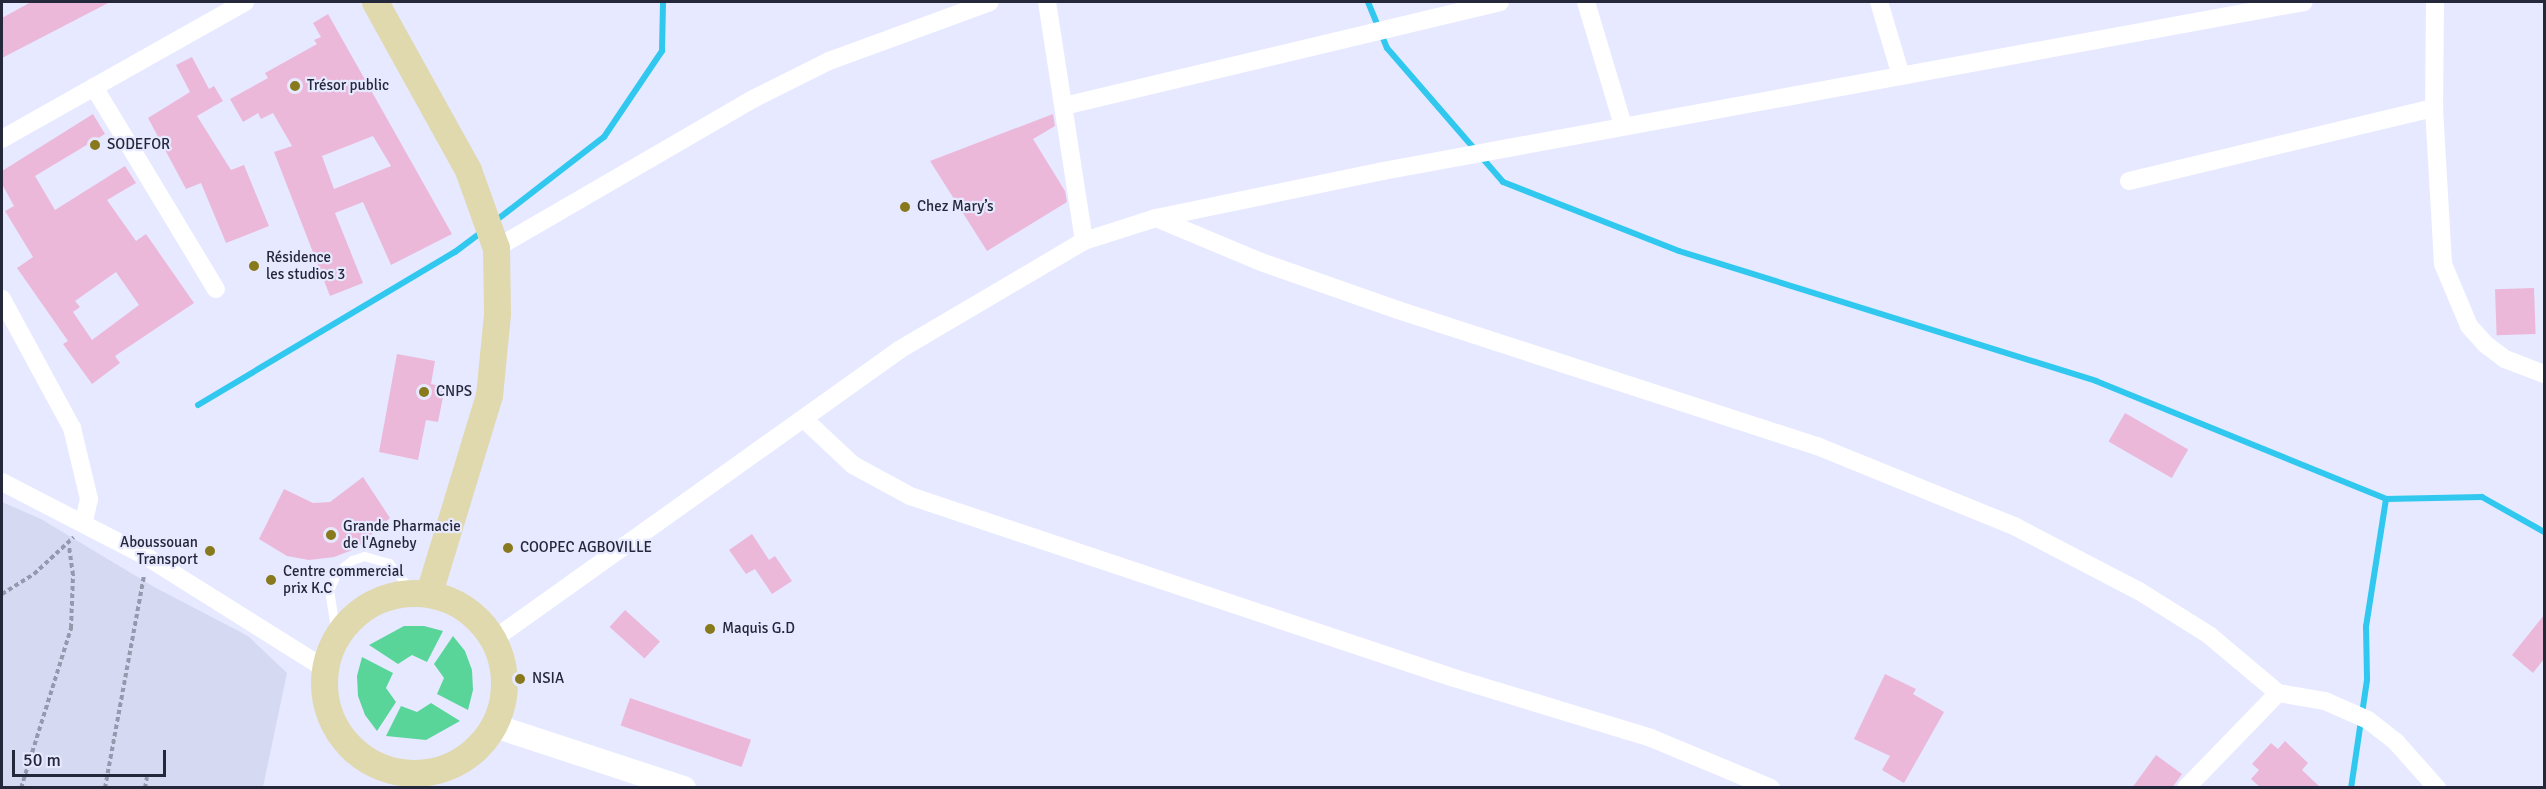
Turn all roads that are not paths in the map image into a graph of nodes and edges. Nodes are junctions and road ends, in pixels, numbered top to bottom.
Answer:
1 (245, 2) edge
2 (375, 2) edge
3 (990, 2) edge
4 (1047, 2) edge
5 (1500, 2) edge
6 (1586, 2) edge
7 (1879, 2) edge
8 (2304, 2) edge
9 (2435, 2) edge
10 (2232, 9) edge
11 (1901, 76) junction
12 (94, 87) junction
13 (1064, 106) junction
14 (2434, 108) junction
15 (1623, 125) junction
16 (2, 138) edge
17 (2129, 181) dead end
18 (1156, 218) junction
19 (1084, 241) junction
20 (496, 248) junction
21 (216, 290) dead end
22 (2, 299) edge
23 (2544, 374) edge
24 (805, 420) junction
25 (2, 482) edge
26 (84, 521) junction
27 (421, 593) junction
28 (336, 634) junction
29 (494, 639) junction
30 (324, 668) junction
31 (2278, 693) junction
32 (495, 726) junction
33 (388, 779) edge
34 (436, 779) edge
35 (684, 788) edge
36 (1771, 788) edge
37 (2186, 788) edge
38 (2437, 788) edge

1 - 12 street
2 - 20 main road
3 - 20 street
4 - 13 street
5 - 13 street
6 - 15 street
7 - 11 street
8 - 10 street
9 - 14 street
10 - 11 street
11 - 15 street
12 - 16 street
12 - 21 street
13 - 19 street
14 - 17 street
14 - 23 street
15 - 18 street
18 - 19 street
18 - 31 street
19 - 24 street
20 - 27 main road
22 - 26 street
24 - 29 street
24 - 36 street
25 - 26 street
26 - 30 street
27 - 28 main road
27 - 28 lane
27 - 29 main road
28 - 30 main road
29 - 32 main road
30 - 33 main road
31 - 37 street
31 - 38 street
32 - 34 main road
32 - 35 main road
33 - 34 main road

